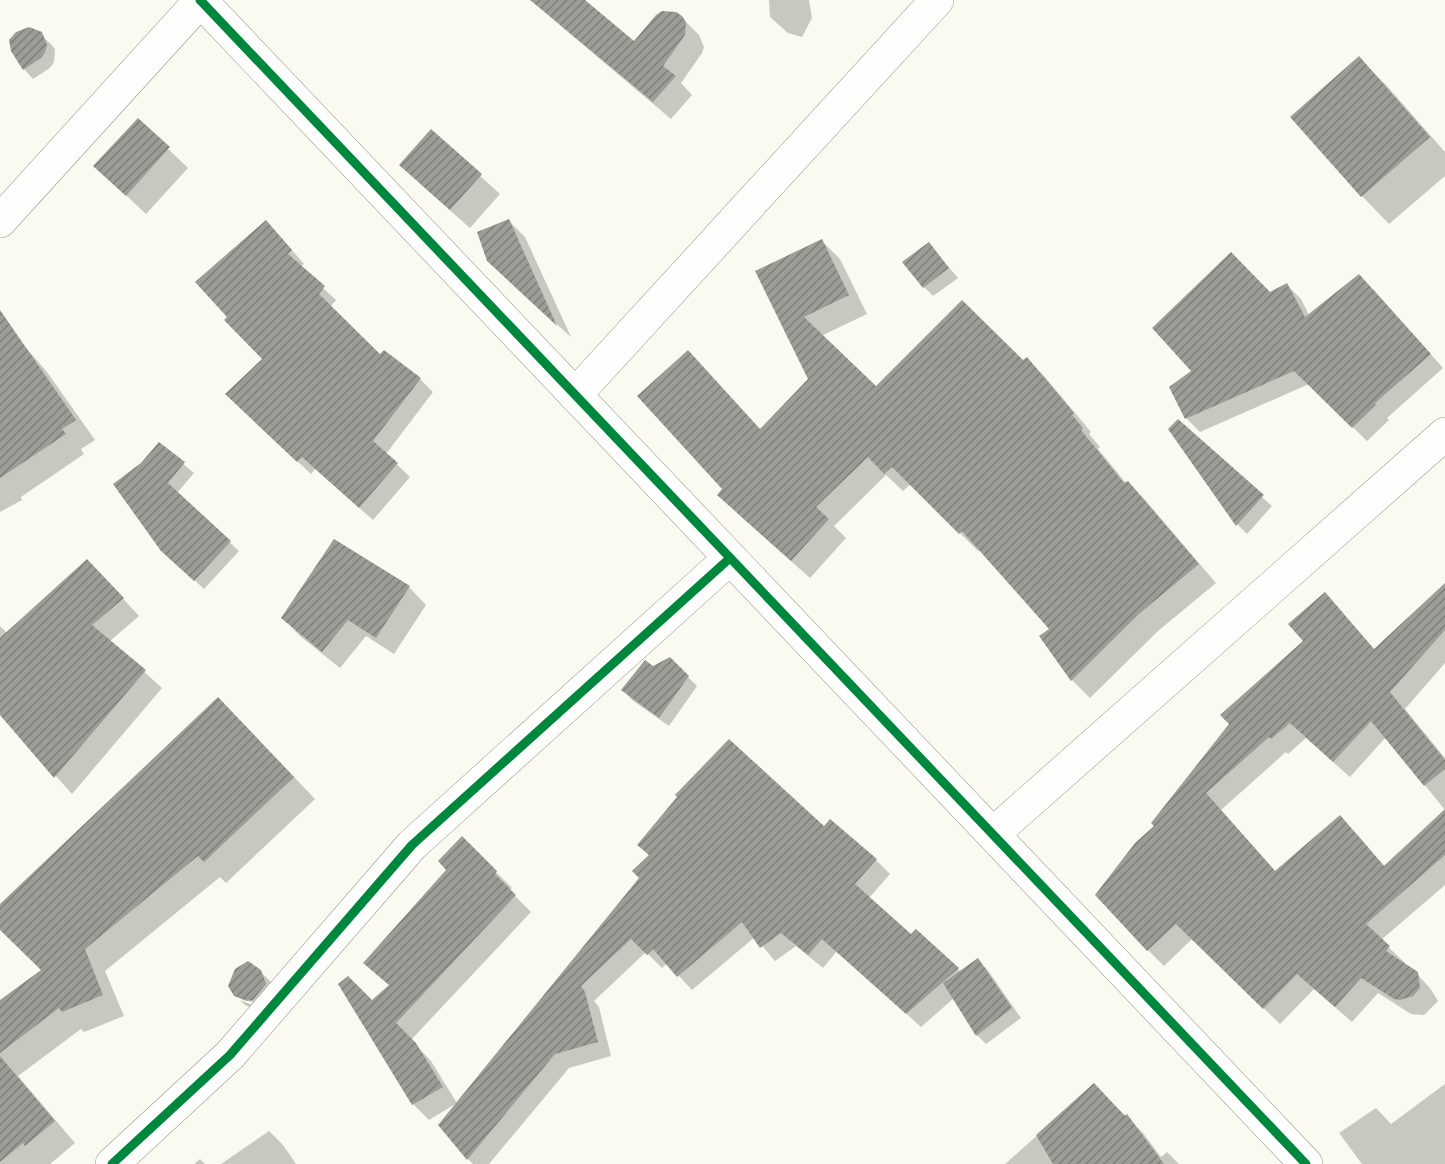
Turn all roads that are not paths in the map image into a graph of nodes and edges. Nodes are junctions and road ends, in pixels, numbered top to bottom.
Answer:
1 (200, 0) edge
2 (937, 0) edge
3 (0, 221) edge
4 (575, 394) junction
5 (1445, 434) edge
6 (730, 558) junction
7 (993, 834) junction
8 (112, 1164) edge
9 (1306, 1164) edge

1 - 3 street
1 - 4 street
2 - 4 street
4 - 6 street
5 - 7 street
6 - 7 street
6 - 8 street
7 - 9 street

